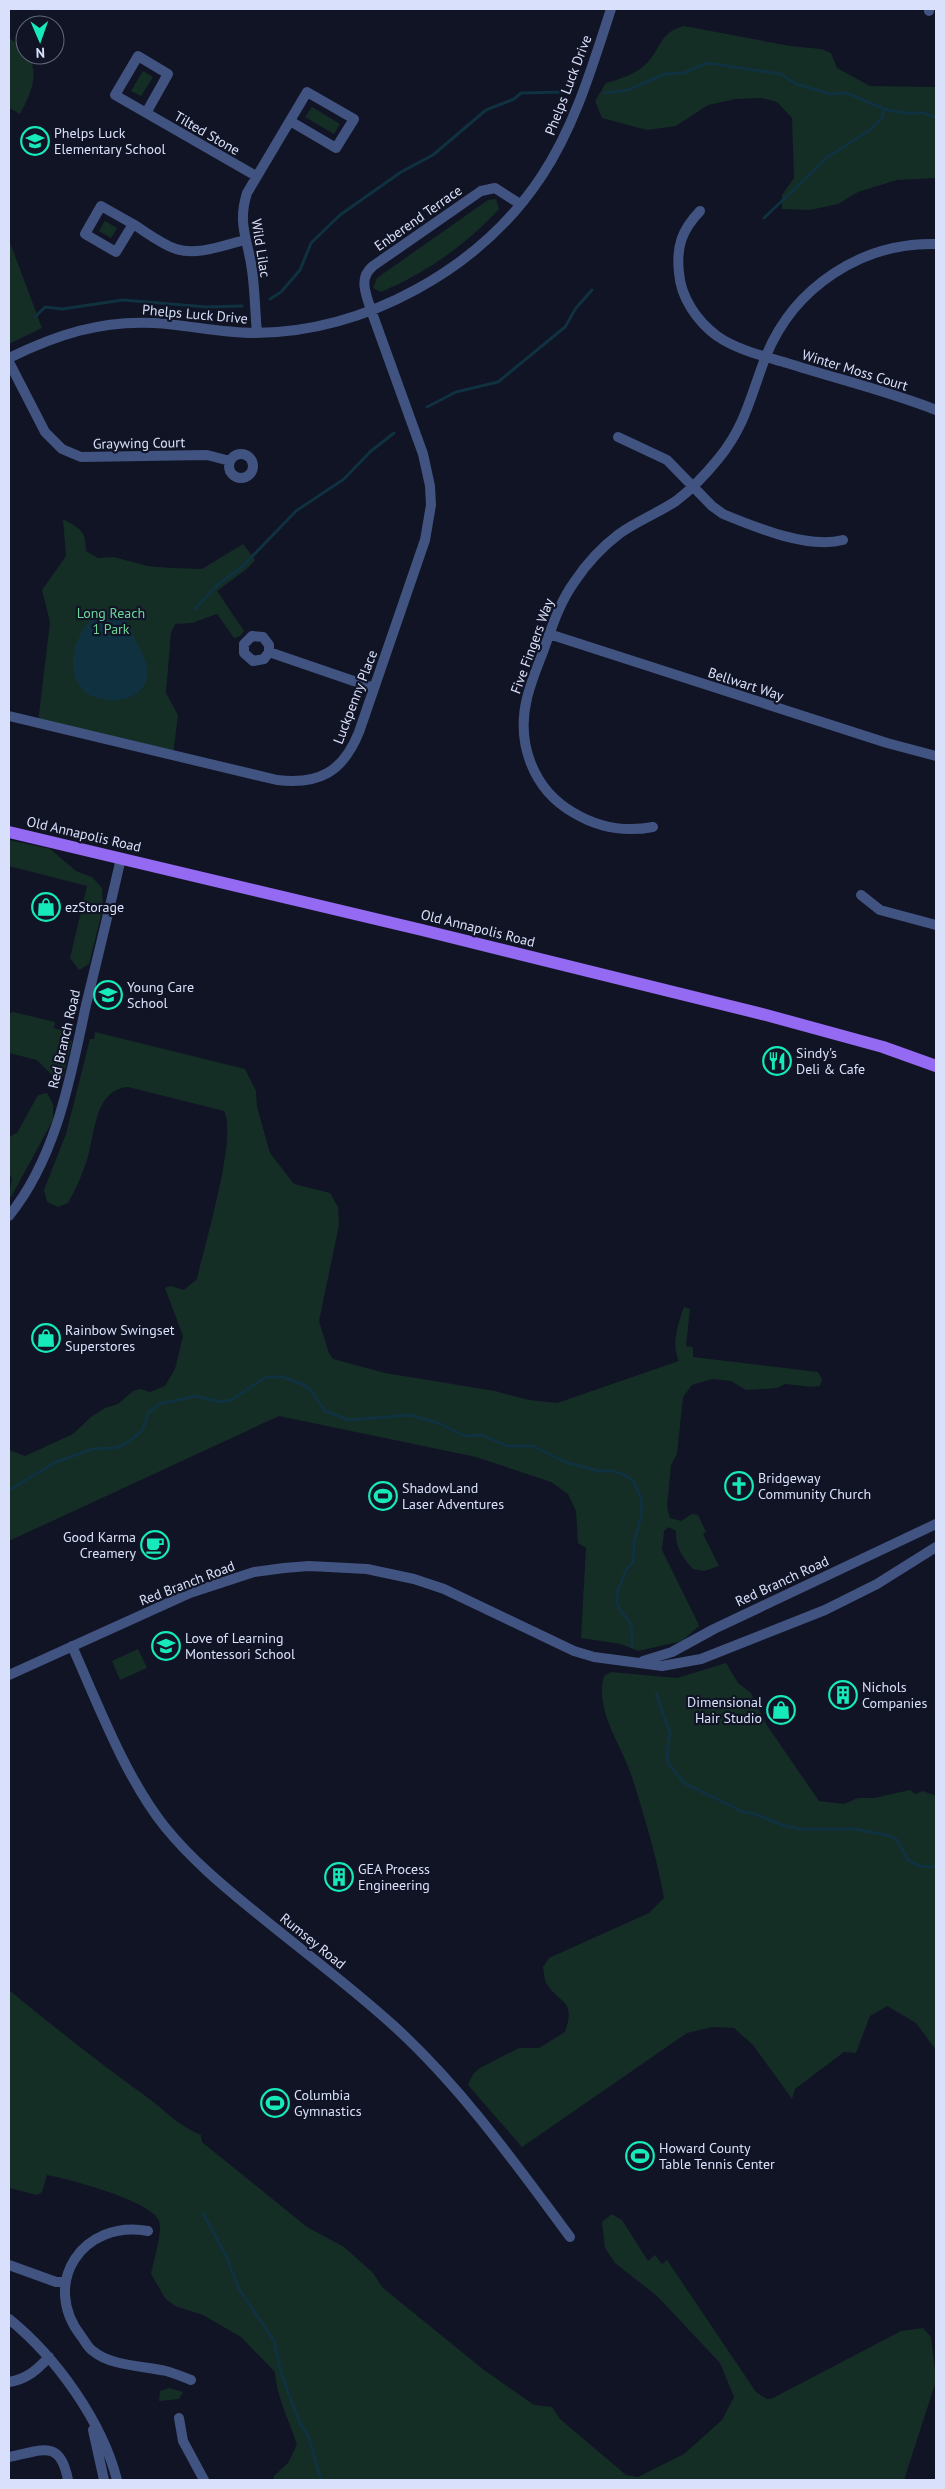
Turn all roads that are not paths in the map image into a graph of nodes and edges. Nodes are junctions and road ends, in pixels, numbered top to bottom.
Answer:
1 (612, 9) edge
2 (146, 113) junction
3 (290, 121) junction
4 (256, 176) junction
5 (520, 204) junction
6 (700, 211) dead end
7 (132, 224) junction
8 (244, 240) junction
9 (936, 244) edge
10 (371, 310) junction
11 (257, 333) junction
12 (766, 357) junction
13 (9, 358) edge
14 (9, 362) edge
15 (936, 410) edge
16 (618, 437) dead end
17 (230, 461) dead end
18 (692, 487) junction
19 (843, 540) dead end
20 (549, 634) junction
21 (269, 652) dead end
22 (374, 688) junction
23 (9, 716) edge
24 (936, 756) edge
25 (653, 827) dead end
26 (9, 832) edge
27 (122, 858) junction
28 (861, 895) dead end
29 (936, 926) edge
30 (936, 1066) edge
31 (9, 1216) edge
32 (936, 1524) edge
33 (936, 1547) edge
34 (72, 1646) junction
35 (639, 1662) junction
36 (9, 1675) edge
37 (148, 2231) dead end
38 (570, 2237) dead end
39 (9, 2265) edge
40 (66, 2282) junction
41 (9, 2318) edge
42 (49, 2357) junction
43 (191, 2380) dead end
44 (9, 2382) edge
45 (88, 2415) junction
46 (179, 2418) dead end
47 (9, 2457) edge
48 (68, 2480) edge
49 (104, 2480) edge
50 (117, 2480) edge
51 (204, 2480) edge

1 - 5 street, Phelps Luck Drive
2 - 2 street, Tilted Stone
2 - 4 street, Tilted Stone
3 - 3 street, Wild Lilac
3 - 4 street, Wild Lilac
4 - 8 street, Wild Lilac
5 - 10 street, Phelps Luck Drive
5 - 10 street, Enberend Terrace
6 - 12 street, Winter Moss Court
7 - 7 street
7 - 8 street
8 - 11 street, Wild Lilac
9 - 12 street, Five Fingers Way
10 - 11 street, Phelps Luck Drive
10 - 22 street, Luckpenny Place
11 - 13 street, Phelps Luck Drive
12 - 15 street, Winter Moss Court
12 - 18 street, Five Fingers Way
14 - 17 street, Graywing Court
16 - 18 street
18 - 19 street
18 - 20 street, Five Fingers Way
20 - 24 street, Bellwart Way
20 - 25 street, Five Fingers Way
21 - 22 street
22 - 23 street, Luckpenny Place
26 - 27 main road, Old Annapolis Road
27 - 30 main road, Old Annapolis Road
27 - 31 street, Red Branch Road
28 - 29 street
32 - 35 street, Red Branch Road
33 - 35 street, Red Branch Road
34 - 35 street, Red Branch Road
34 - 36 street, Red Branch Road
34 - 38 street, Rumsey Road
37 - 40 street
39 - 40 street
40 - 43 street
41 - 42 street
42 - 44 street
42 - 45 street
45 - 49 street
45 - 50 street
46 - 51 street
47 - 48 street

